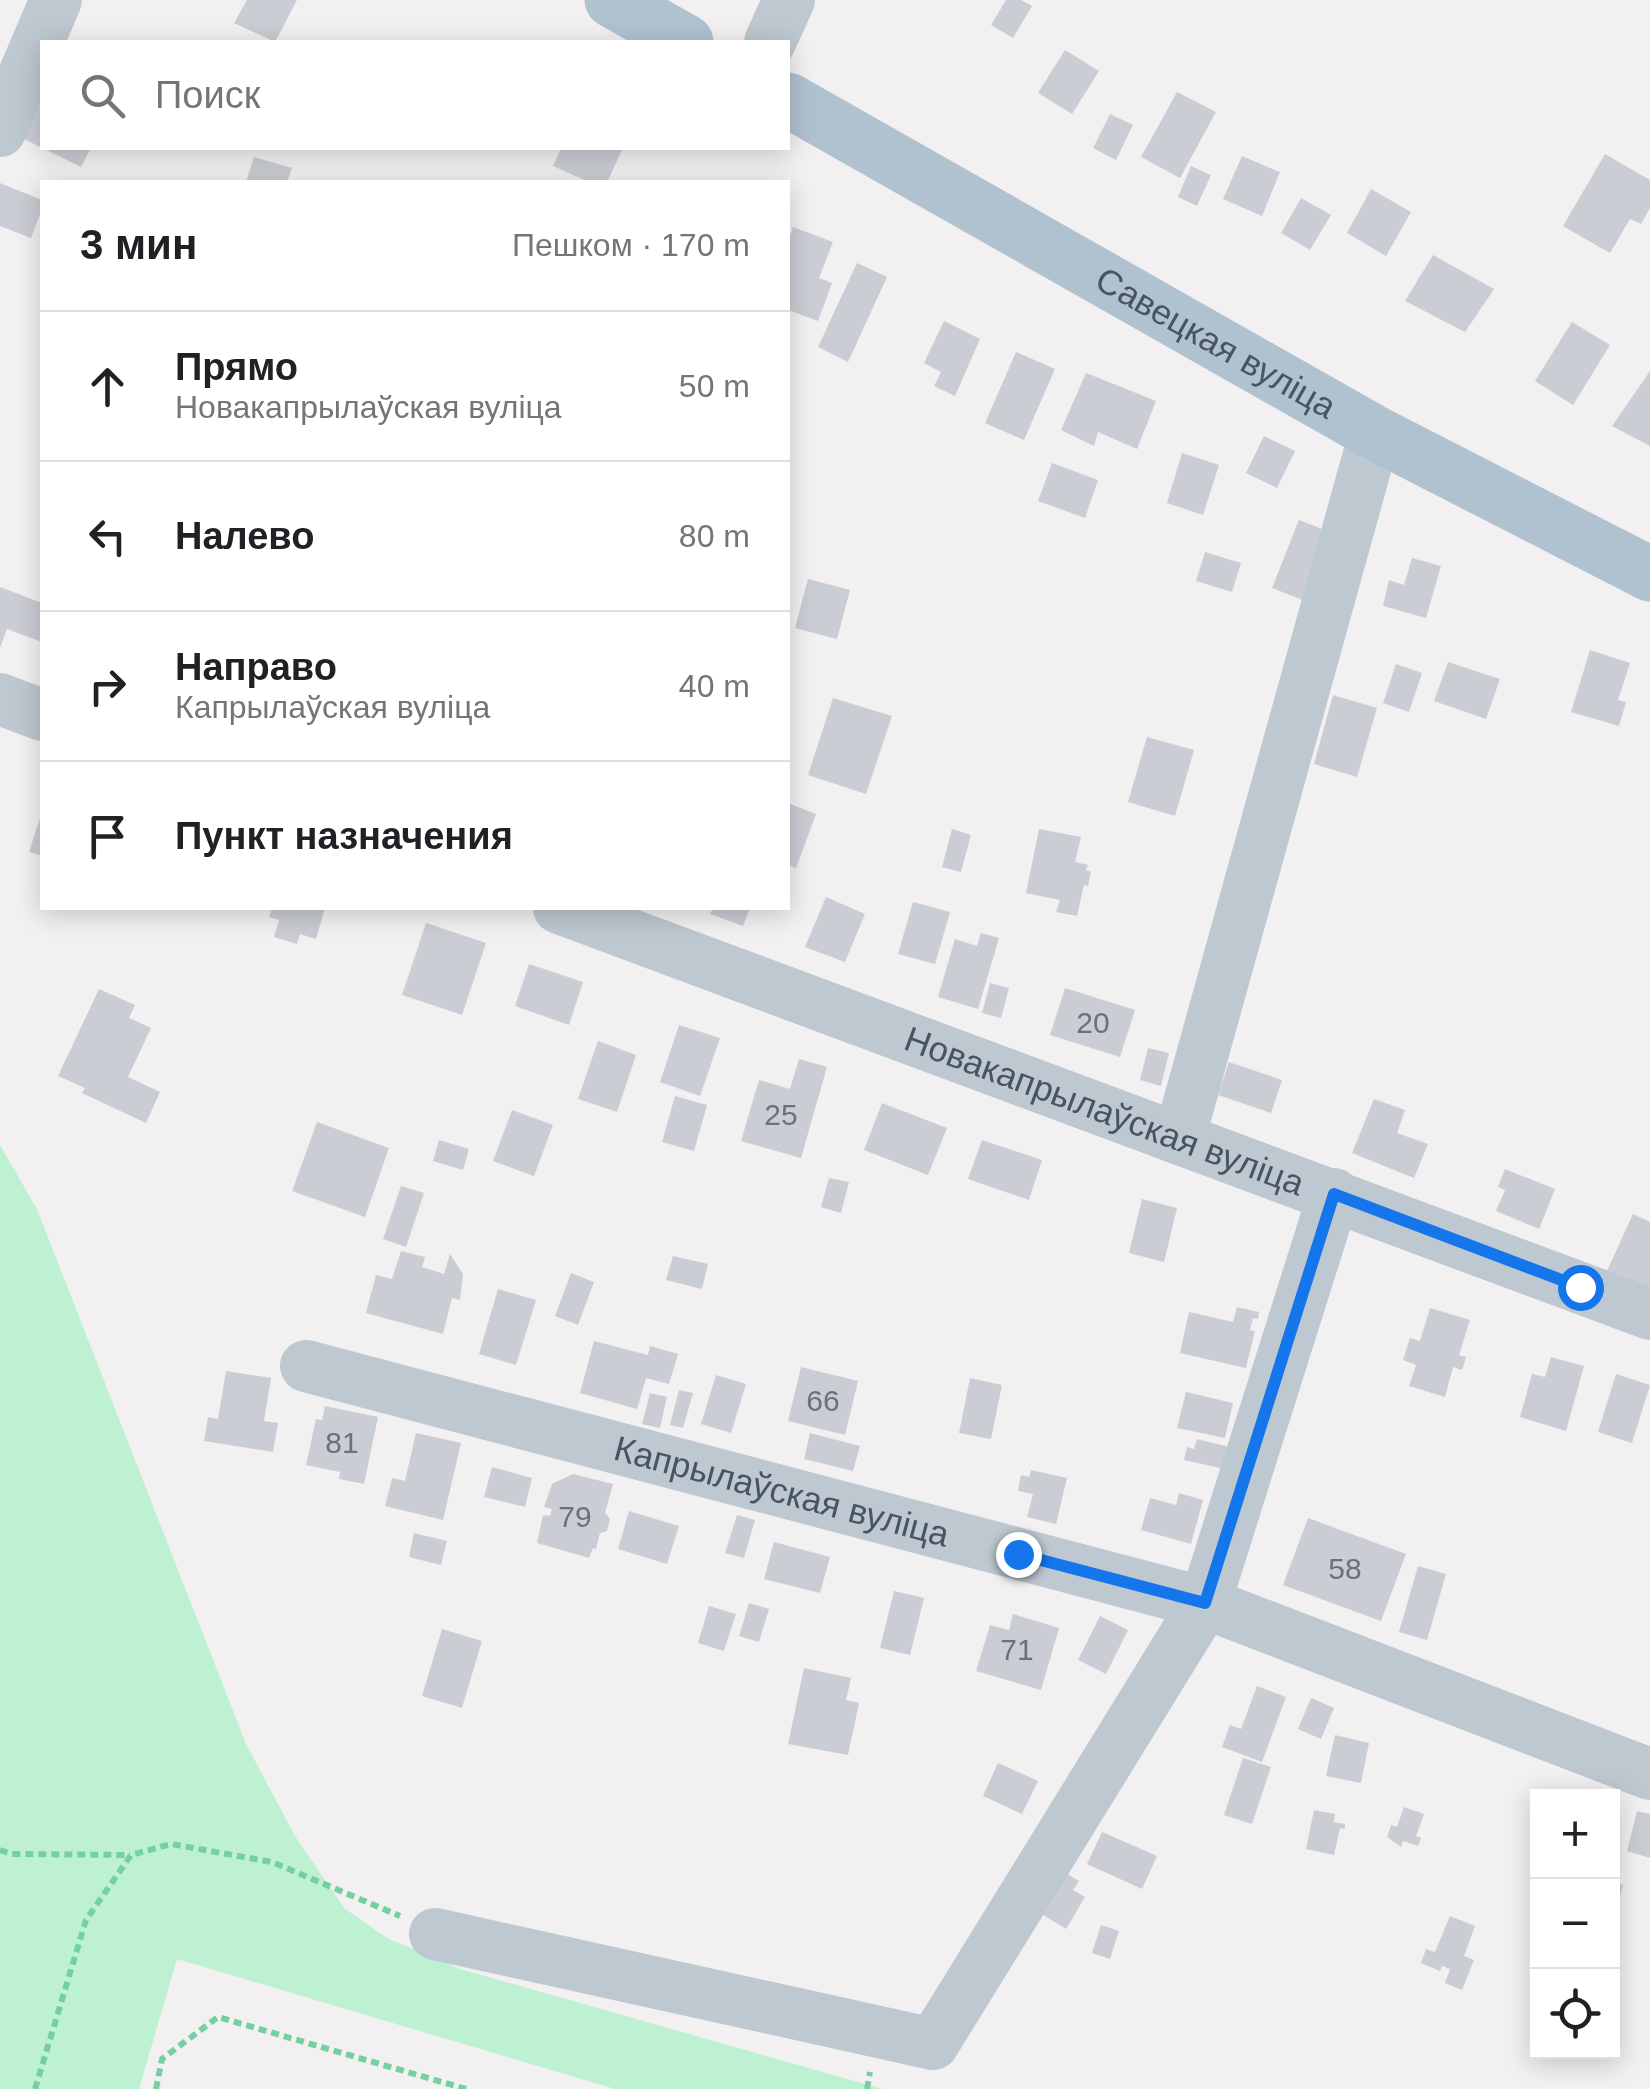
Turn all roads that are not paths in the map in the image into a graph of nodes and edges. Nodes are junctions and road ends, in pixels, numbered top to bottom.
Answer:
1 (56, 0) edge
2 (612, 0) edge
3 (790, 0) edge
4 (682, 40) edge
5 (771, 40) edge
6 (790, 101) edge
7 (0, 131) edge
8 (1375, 433) junction
9 (1650, 574) edge
10 (0, 699) edge
11 (40, 713) edge
12 (564, 910) edge
13 (1180, 1139) junction
14 (1334, 1194) junction
15 (1650, 1314) edge
16 (306, 1366) dead end
17 (1205, 1603) junction
18 (1650, 1774) edge
19 (435, 1934) road end

1 - 7 street
2 - 4 main road
3 - 5 street
6 - 8 main road, Савецкая вуліца
8 - 9 main road, Савецкая вуліца
8 - 13 street
10 - 11 street
12 - 13 street, Новакапрылаўская вуліца
13 - 14 street, Новакапрылаўская вуліца
14 - 15 street, Новакапрылаўская вуліца
14 - 17 street
16 - 17 street, Капрылаўская вуліца
17 - 18 street, Капрылаўская вуліца
17 - 19 street

